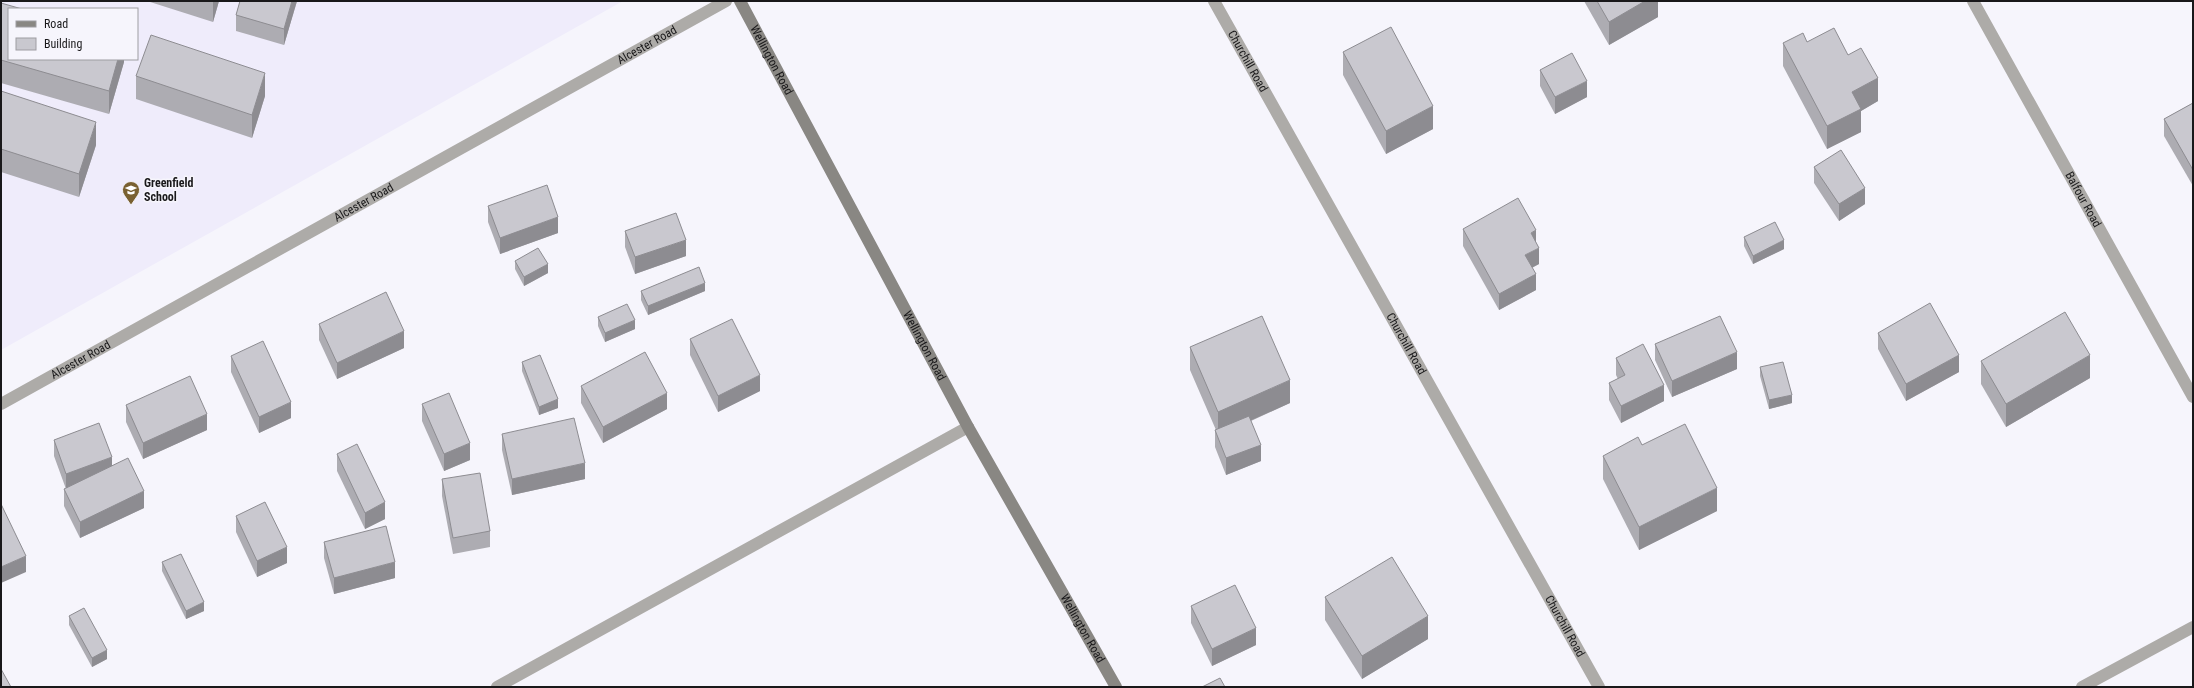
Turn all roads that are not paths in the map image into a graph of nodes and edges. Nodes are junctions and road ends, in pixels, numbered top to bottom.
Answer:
1 (726, 1) edge
2 (740, 1) edge
3 (1214, 1) edge
4 (1973, 1) edge
5 (2193, 397) edge
6 (1, 404) edge
7 (968, 427) junction
8 (2193, 627) edge
9 (497, 687) edge
10 (1116, 687) edge
11 (1599, 687) edge
12 (2082, 687) edge

1 - 6 street, Alcester Road
2 - 7 main road, Wellington Road
3 - 11 street, Churchill Road
4 - 5 street, Balfour Road
7 - 9 street
7 - 10 main road, Wellington Road
8 - 12 street

